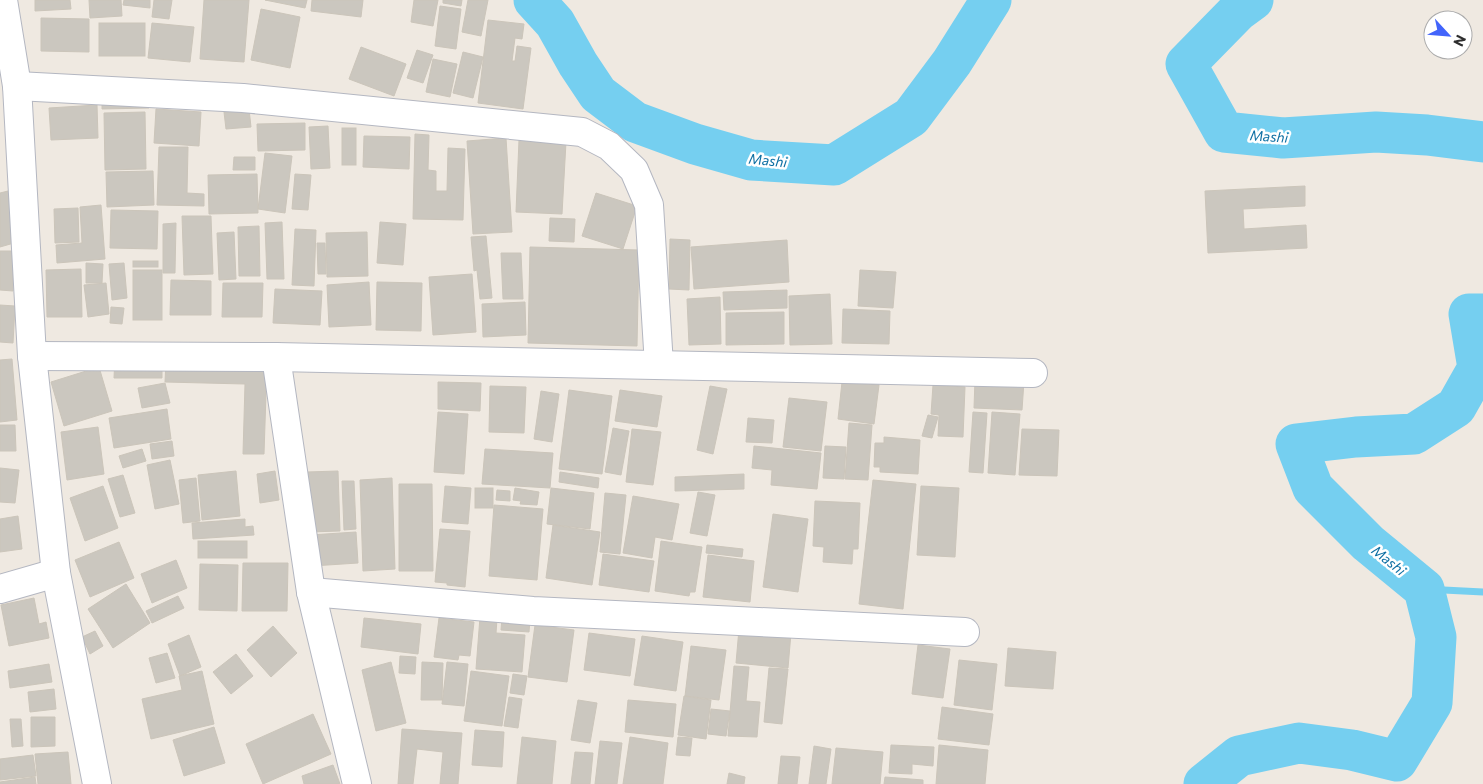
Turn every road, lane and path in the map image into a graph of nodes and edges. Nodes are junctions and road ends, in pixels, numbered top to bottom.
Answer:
1 (3, 0) edge
2 (17, 86) junction
3 (32, 356) junction
4 (276, 357) junction
5 (659, 365) junction
6 (1033, 373) dead end
7 (56, 573) junction
8 (0, 589) edge
9 (311, 592) junction
10 (965, 632) dead end
11 (97, 784) edge
12 (356, 784) edge

1 - 2 street
2 - 3 street
2 - 5 street
3 - 4 street
3 - 7 street
4 - 5 street
4 - 9 street
5 - 6 street
7 - 8 street
7 - 11 street
9 - 10 street
9 - 12 street

